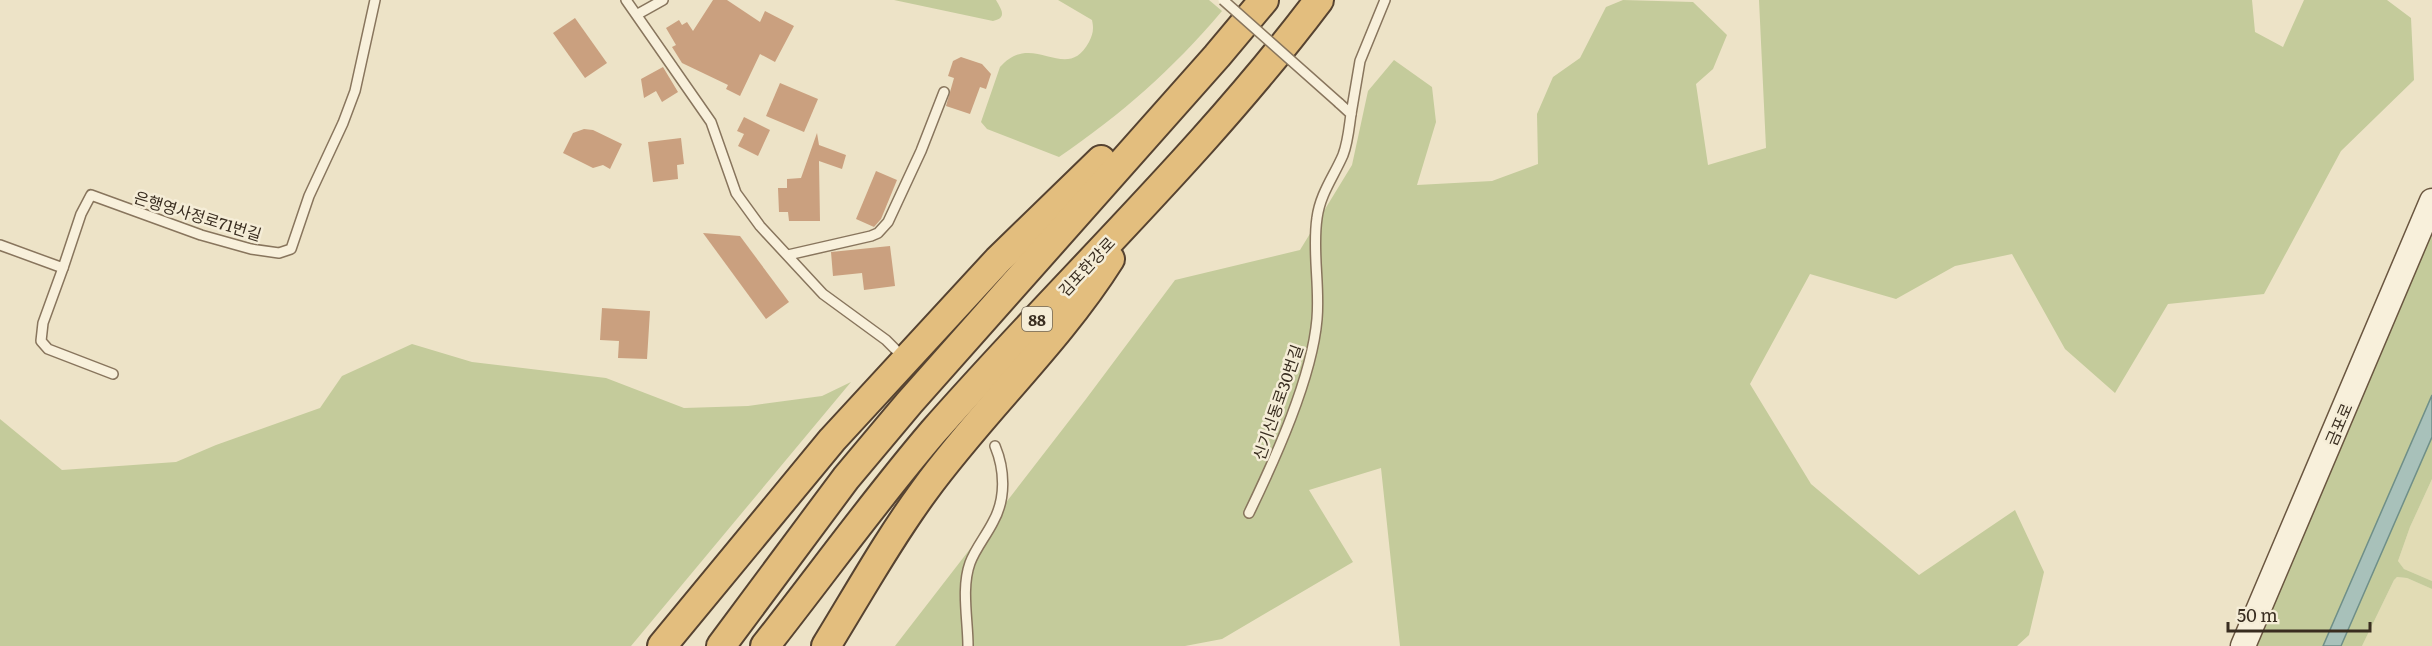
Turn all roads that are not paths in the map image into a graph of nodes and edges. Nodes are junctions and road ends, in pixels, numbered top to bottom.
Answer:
1 (375, 0) edge
2 (626, 0) edge
3 (663, 0) edge
4 (1223, 0) edge
5 (1264, 0) edge
6 (1319, 0) edge
7 (1385, 0) edge
8 (638, 14) junction
9 (1217, 56) junction
10 (944, 92) dead end
11 (1350, 114) junction
12 (1148, 198) junction
13 (2432, 201) edge
14 (0, 245) edge
15 (788, 255) junction
16 (63, 268) junction
17 (895, 350) dead end
18 (113, 374) dead end
19 (995, 446) dead end
20 (1249, 513) dead end
21 (662, 646) edge
22 (721, 646) edge
23 (765, 646) edge
24 (826, 646) edge
25 (968, 646) edge
26 (2243, 646) edge

1 - 16 lane, 은행영사정로71번길
2 - 8 lane
3 - 8 lane
4 - 11 lane, bridge
5 - 9 highway, 88
6 - 12 highway, 김포한강로 / 88
7 - 11 lane, 신기신동로30번길
8 - 15 lane
9 - 21 highway
9 - 22 highway, 88
10 - 15 lane
11 - 20 lane, 신기신동로30번길
12 - 23 highway, 김포한강로 / 88
12 - 24 highway
13 - 26 main road, 금포로
14 - 16 lane
15 - 17 lane
16 - 18 lane, 은행영사정로71번길
19 - 25 lane

